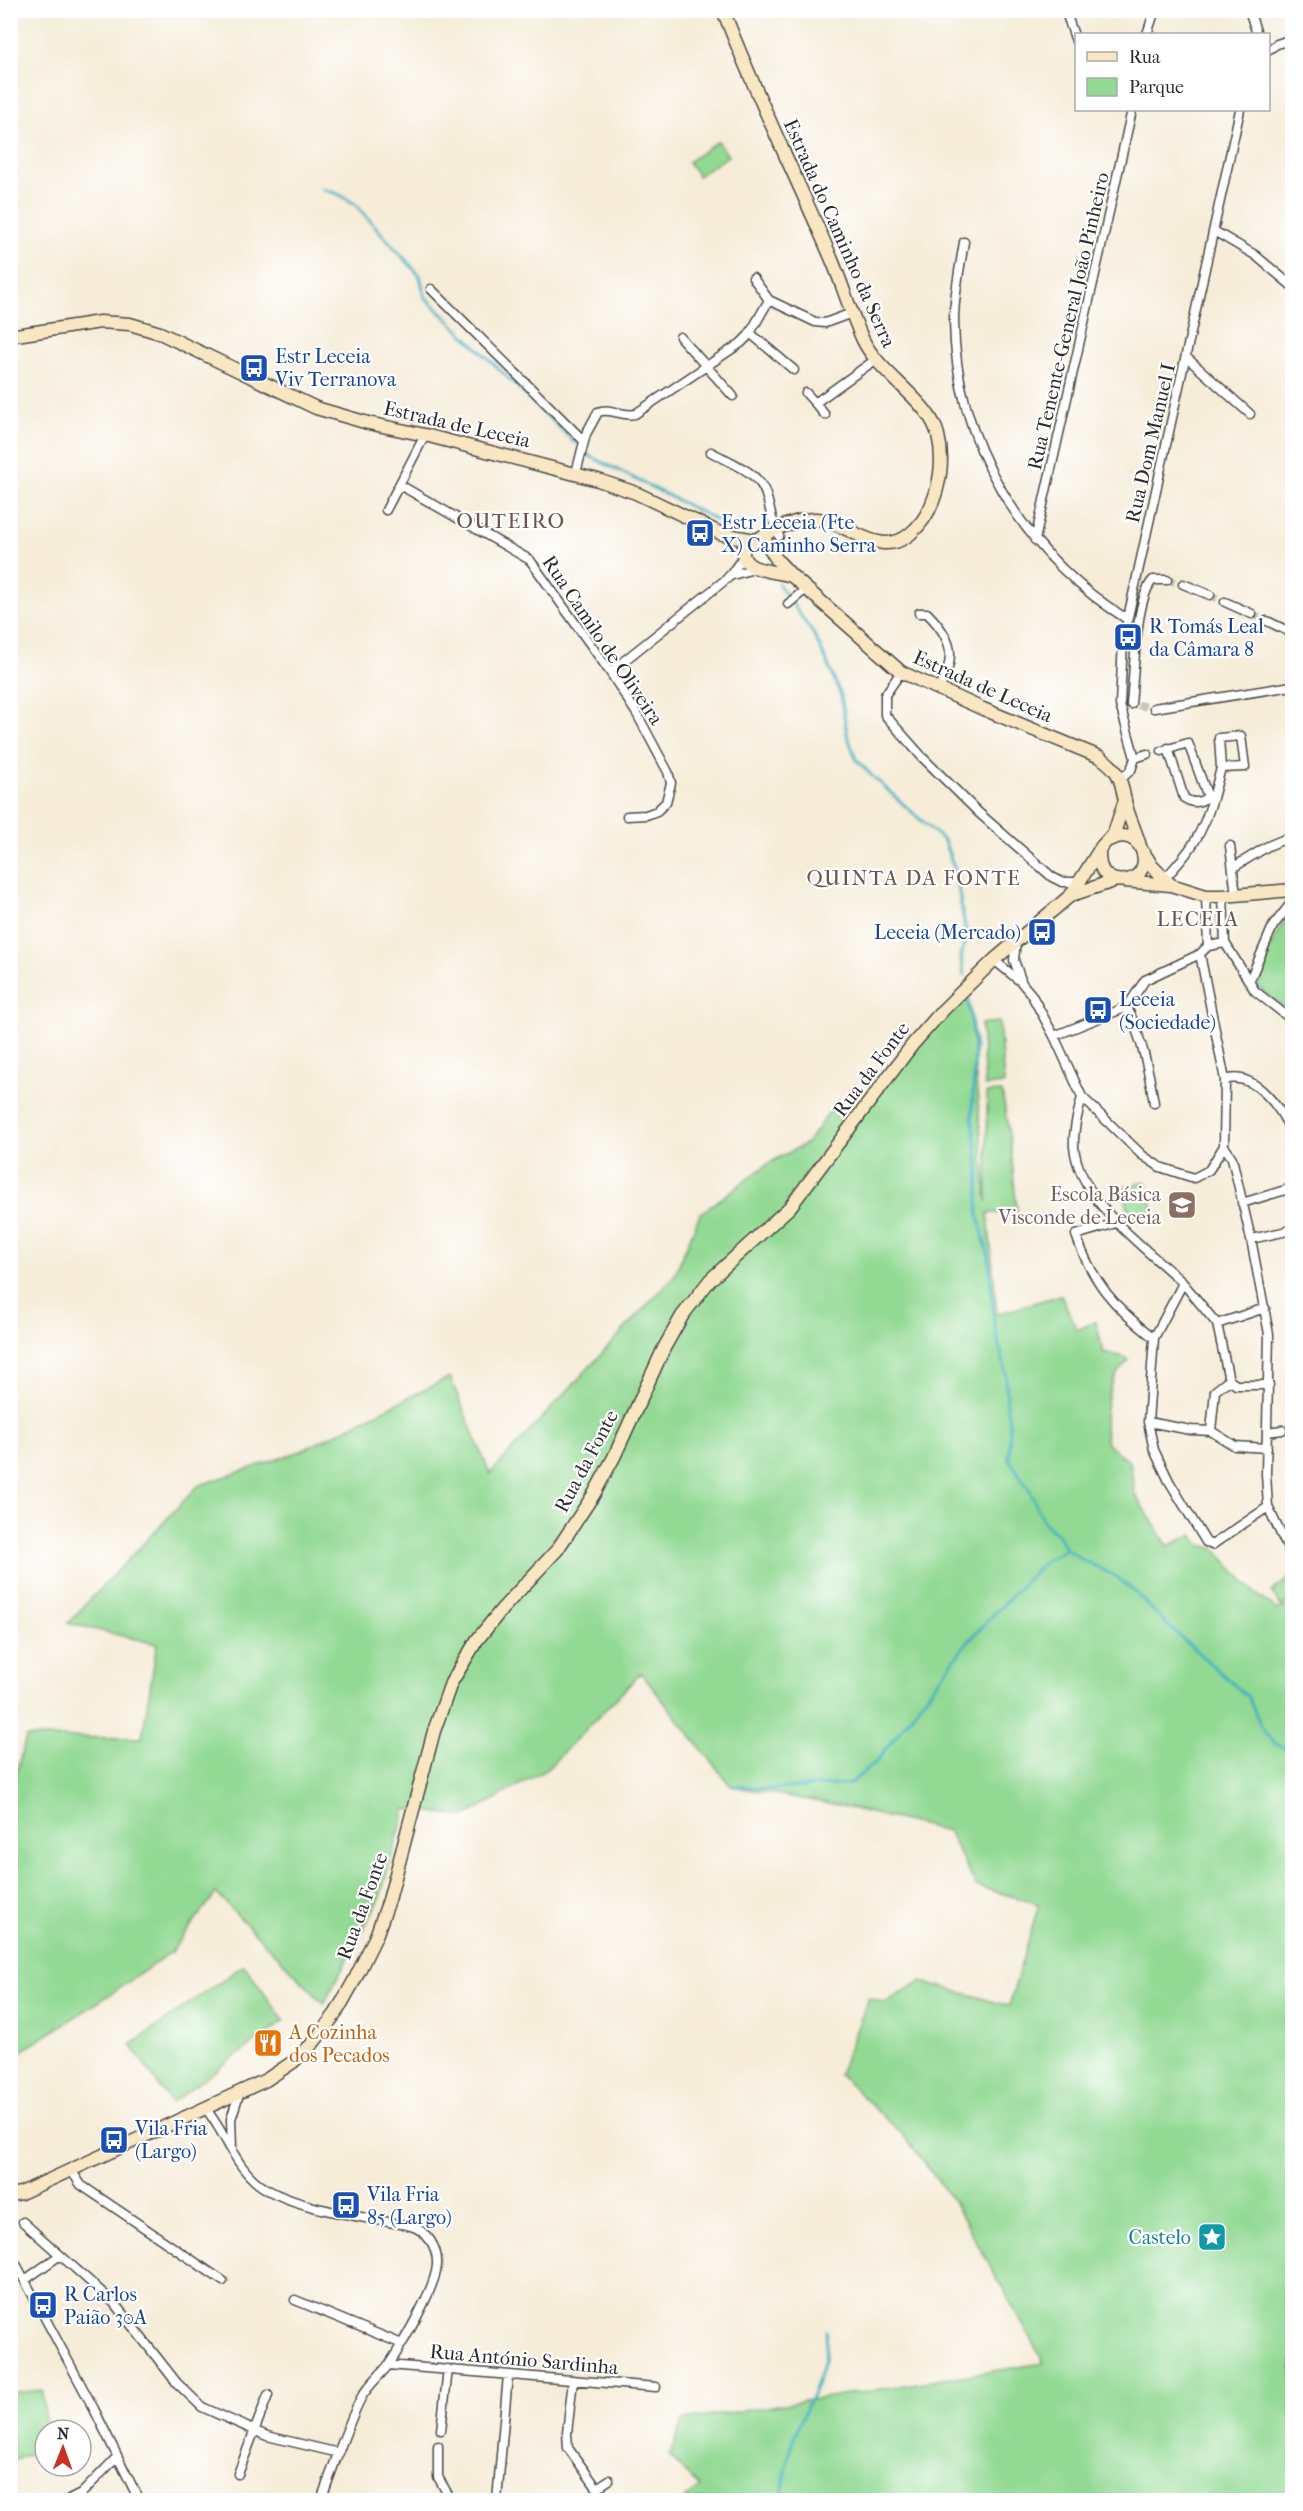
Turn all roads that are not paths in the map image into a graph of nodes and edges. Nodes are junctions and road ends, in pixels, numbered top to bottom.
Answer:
1 (723, 10) edge
2 (1065, 10) edge
3 (1155, 10) edge
4 (1249, 10) edge
5 (1147, 33) edge
6 (1257, 33) edge
7 (1075, 36) edge
8 (1293, 39) edge
9 (1270, 49) edge
10 (1132, 111) edge
11 (1240, 111) edge
12 (1214, 231) junction
13 (964, 242) dead end
14 (753, 278) dead end
15 (1293, 286) edge
16 (431, 289) dead end
17 (769, 300) junction
18 (852, 313) junction
19 (750, 333) junction
20 (10, 336) edge
21 (680, 337) dead end
22 (1186, 357) junction
23 (875, 360) junction
24 (708, 365) junction
25 (794, 370) dead end
26 (806, 393) dead end
27 (734, 396) dead end
28 (815, 403) junction
29 (1250, 414) dead end
30 (825, 415) dead end
31 (425, 435) junction
32 (584, 441) junction
33 (711, 452) dead end
34 (576, 473) junction
35 (400, 485) junction
36 (386, 510) dead end
37 (777, 533) junction
38 (722, 534) junction
39 (755, 539) junction
40 (1035, 540) junction
41 (772, 551) junction
42 (743, 555) junction
43 (759, 568) junction
44 (792, 576) junction
45 (729, 577) junction
46 (1167, 580) dead end
47 (1183, 585) tunnel mouth
48 (807, 588) junction
49 (1210, 595) tunnel mouth
50 (792, 601) dead end
51 (1225, 602) tunnel mouth
52 (920, 613) dead end
53 (1252, 614) tunnel mouth
54 (1127, 619) junction
55 (1267, 621) tunnel mouth
56 (1293, 633) edge
57 (610, 672) junction
58 (901, 672) junction
59 (1293, 686) edge
60 (939, 689) junction
61 (1120, 705) junction
62 (1154, 708) tunnel mouth
63 (1147, 754) dead end
64 (1135, 758) junction
65 (1221, 768) junction
66 (1121, 779) junction
67 (1210, 798) junction
68 (1125, 800) junction
69 (627, 816) dead end
70 (1293, 836) edge
71 (1107, 841) junction
72 (1230, 846) dead end
73 (1142, 849) junction
74 (1100, 852) junction
75 (1234, 867) junction
76 (1120, 881) junction
77 (1080, 882) junction
78 (1167, 882) junction
79 (1293, 890) edge
80 (1203, 895) junction
81 (1236, 895) junction
82 (1223, 896) junction
83 (1068, 898) junction
84 (1293, 902) edge
85 (1016, 941) junction
86 (1225, 943) junction
87 (1208, 946) junction
88 (1200, 954) junction
89 (994, 960) junction
90 (1249, 982) junction
91 (1023, 983) junction
92 (1127, 1007) junction
93 (1293, 1020) edge
94 (1054, 1036) junction
95 (1225, 1080) junction
96 (1082, 1097) junction
97 (1154, 1102) dead end
98 (1293, 1134) edge
99 (1224, 1146) junction
100 (1293, 1188) edge
101 (1242, 1203) junction
102 (1116, 1221) junction
103 (1293, 1230) edge
104 (1251, 1239) junction
105 (1183, 1283) junction
106 (1266, 1308) junction
107 (1217, 1323) junction
108 (1154, 1338) junction
109 (1229, 1380) junction
110 (1269, 1385) junction
111 (1148, 1422) junction
112 (1282, 1430) dead end
113 (1211, 1431) junction
114 (1267, 1432) junction
115 (1267, 1448) junction
116 (1268, 1507) junction
117 (1293, 1557) edge
118 (240, 2091) junction
119 (205, 2108) junction
120 (233, 2154) junction
121 (71, 2170) junction
122 (16, 2194) edge
123 (10, 2205) edge
124 (23, 2222) dead end
125 (10, 2253) edge
126 (60, 2254) junction
127 (25, 2280) junction
128 (223, 2281) dead end
129 (295, 2300) dead end
130 (402, 2344) junction
131 (388, 2365) junction
132 (448, 2370) junction
133 (508, 2374) junction
134 (573, 2380) junction
135 (656, 2387) dead end
136 (268, 2395) dead end
137 (255, 2430) junction
138 (441, 2430) dead end
139 (438, 2446) dead end
140 (339, 2453) junction
141 (117, 2457) junction
142 (238, 2474) dead end
143 (609, 2480) dead end
144 (69, 2500) edge
145 (139, 2500) edge
146 (321, 2500) edge
147 (452, 2500) edge
148 (497, 2500) edge

1 - 18 street, Estrada do Caminho da Serra
2 - 7 street
3 - 5 street
4 - 6 street
8 - 9 street
10 - 40 street, Rua Tenente-General João Pinheiro
11 - 12 street, Rua Dom Manuel I
12 - 15 street
12 - 22 street, Rua Dom Manuel I
13 - 40 street
14 - 17 street
16 - 32 street
17 - 18 street
17 - 19 street
18 - 23 street, Estrada do Caminho da Serra
19 - 24 street
19 - 25 street
20 - 31 street, Estrada de Leceia
21 - 24 street
22 - 29 street
22 - 54 street, Rua Dom Manuel I
23 - 28 street
23 - 37 street, Estrada do Caminho da Serra
24 - 27 street
24 - 32 street
26 - 28 street
28 - 30 street
31 - 34 street, Estrada de Leceia
31 - 35 street
32 - 34 street
33 - 37 street
34 - 38 street, Estrada de Leceia
35 - 36 street
35 - 57 street, Rua Camilo de Oliveira
37 - 39 street, Estrada do Caminho da Serra
37 - 41 street
38 - 39 street, Estrada de Leceia
38 - 42 street, Estrada de Leceia
39 - 41 street
39 - 42 street
40 - 54 street
41 - 43 street
41 - 44 street, Estrada de Leceia
42 - 43 street
42 - 45 street
43 - 44 street, Estrada de Leceia
43 - 45 street
44 - 48 street, Estrada de Leceia
45 - 57 street
46 - 61 street
47 - 49 street
48 - 50 street
48 - 58 street, Estrada de Leceia
51 - 53 street
52 - 60 street
54 - 61 street, Rua Dom Manuel I
55 - 56 street
57 - 69 street, Rua Camilo de Oliveira
58 - 60 street, Estrada de Leceia
58 - 77 street
59 - 62 street
60 - 66 street, Estrada de Leceia
61 - 64 street, Rua Dom Manuel I
63 - 64 street
64 - 66 street
65 - 65 street
65 - 67 street
66 - 68 street
67 - 67 street
67 - 78 street
68 - 71 street
68 - 73 street
70 - 75 street
71 - 73 street
71 - 74 street
72 - 75 street
73 - 76 street
73 - 78 street
74 - 76 street
74 - 77 street, Rua da Fonte
75 - 81 street
76 - 78 street
76 - 83 street, Rua da Fonte
77 - 83 street, Rua da Fonte
78 - 80 street
79 - 81 street
80 - 82 street
80 - 87 street
81 - 82 street
82 - 86 street
83 - 85 street, Rua da Fonte
84 - 90 street
85 - 89 street, Rua da Fonte
85 - 91 street
86 - 87 street
86 - 90 street
87 - 88 street
88 - 92 street
88 - 95 street
89 - 91 street
89 - 118 street, Rua da Fonte
90 - 93 street
91 - 94 street
92 - 94 street
92 - 97 street
94 - 96 street
95 - 98 street
95 - 99 street
96 - 99 street
96 - 102 street
99 - 101 street
100 - 101 street
101 - 104 street
102 - 105 street
102 - 108 street
103 - 104 street
104 - 106 street
105 - 107 street
105 - 108 street
106 - 107 street
106 - 110 street
107 - 109 street
108 - 111 street
109 - 110 street
109 - 113 street
110 - 114 street
111 - 113 street
111 - 116 street
112 - 114 street
113 - 115 street
114 - 115 street
115 - 116 street
116 - 117 street
118 - 119 street, Rua da Fonte
118 - 120 street
119 - 120 street
119 - 121 street, Rua da Fonte
120 - 130 street
121 - 122 street, Rua da Fonte
121 - 128 street
122 - 123 street
124 - 126 street
125 - 127 street
126 - 127 street
126 - 137 street
127 - 141 street
129 - 130 street
130 - 131 street
131 - 132 street, Rua António Sardinha
131 - 140 street
132 - 133 street, Rua António Sardinha
132 - 138 street
133 - 134 street, Rua António Sardinha
133 - 148 street
134 - 135 street, Rua António Sardinha
134 - 143 street
136 - 137 street
137 - 140 street
137 - 142 street
139 - 147 street
140 - 146 street
141 - 144 street
141 - 145 street

